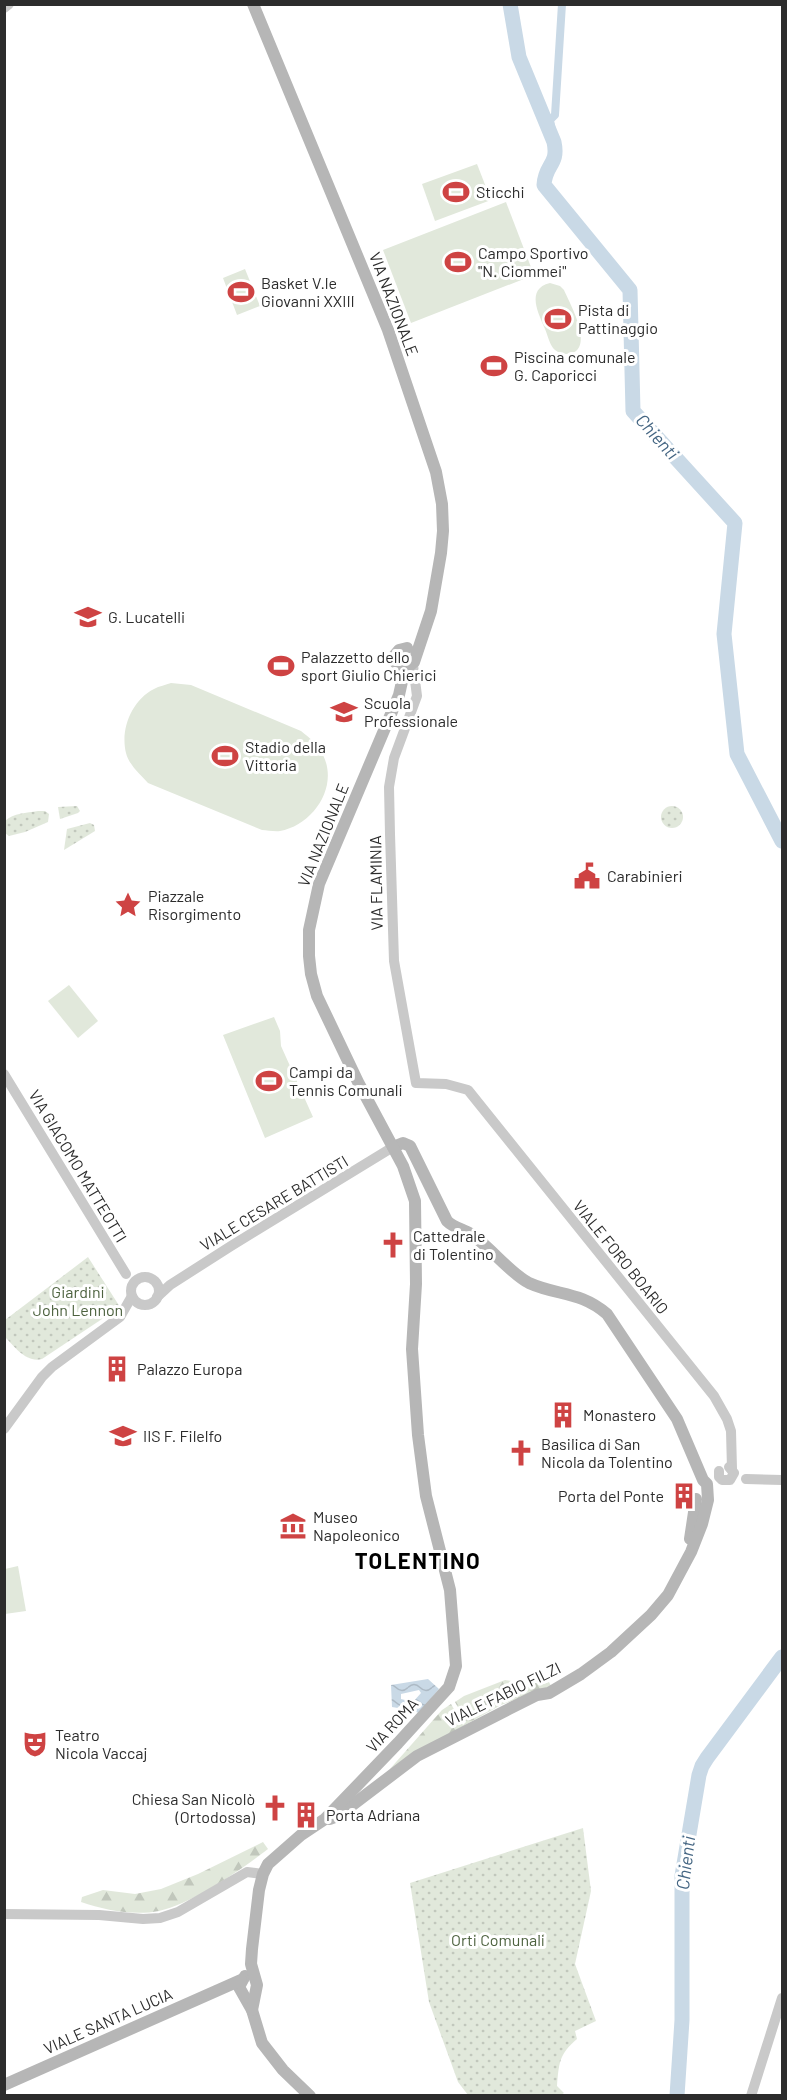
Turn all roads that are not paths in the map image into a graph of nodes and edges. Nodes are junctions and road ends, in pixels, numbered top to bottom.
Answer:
1 (9, 4) edge
2 (253, 4) edge
3 (4, 8) edge
4 (408, 661) junction
5 (4, 1074) edge
6 (465, 1088) joint
7 (393, 1147) junction
8 (155, 1281) junction
9 (170, 1285) junction
10 (133, 1288) junction
11 (157, 1298) junction
12 (4, 1429) edge
13 (698, 1467) junction
14 (726, 1473) junction
15 (703, 1480) junction
16 (783, 1480) edge
17 (426, 1496) joint
18 (704, 1498) junction
19 (325, 1819) junction
20 (263, 1874) junction
21 (4, 1914) edge
22 (246, 1985) junction
23 (783, 1998) edge
24 (4, 2085) edge
25 (310, 2096) edge
26 (751, 2096) edge

1 - 3 street
2 - 4 main road, VIA NAZIONALE
4 - 6 street, VIA FLAMINIA
4 - 7 main road, VIA NAZIONALE
5 - 10 street, VIA GIACOMO MATTEOTTI
6 - 14 street, VIALE FORO BOARIO
7 - 9 street, VIALE CESARE BATTISTI
7 - 13 main road
7 - 17 main road, VIA NAZIONALE
8 - 9 street
8 - 10 street
8 - 11 street
9 - 11 street, VIALE CESARE BATTISTI
10 - 11 street
10 - 12 street
13 - 14 street
13 - 15 main road
14 - 15 street
14 - 16 street
14 - 18 street
15 - 18 main road, VIALE FABIO FILZI
17 - 19 main road, VIA ROMA
18 - 19 main road, VIALE FABIO FILZI
19 - 20 main road, VIA ROMA
20 - 21 street
20 - 22 main road
22 - 24 main road, VIALE SANTA LUCIA
22 - 25 main road
23 - 26 street

